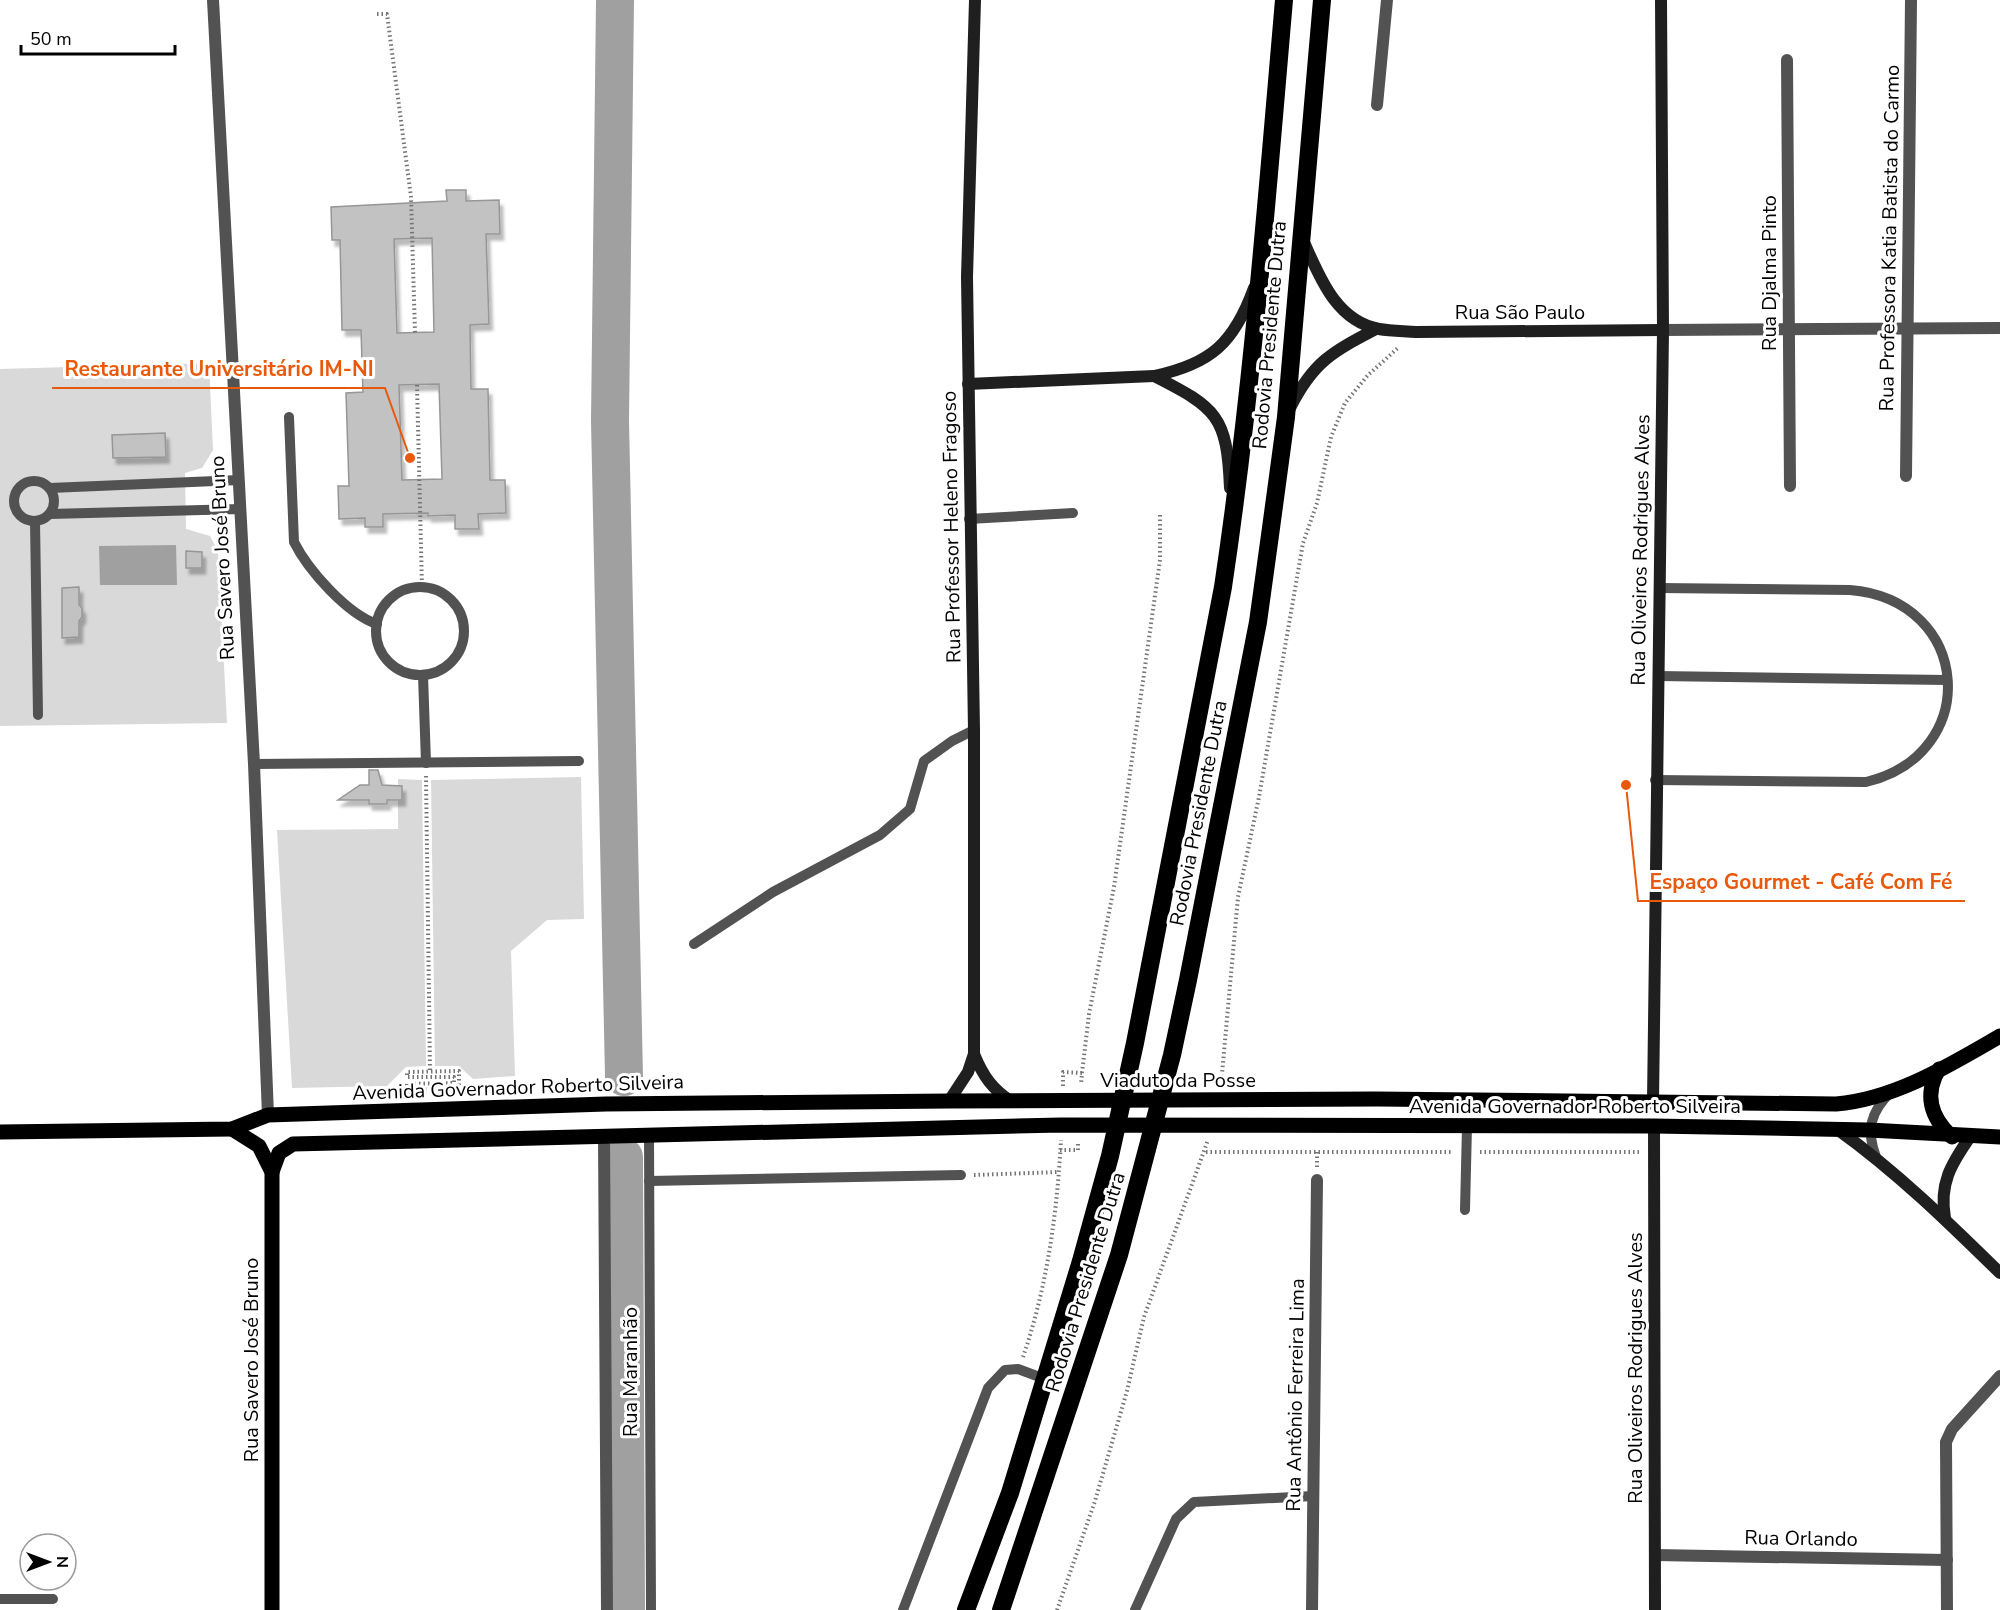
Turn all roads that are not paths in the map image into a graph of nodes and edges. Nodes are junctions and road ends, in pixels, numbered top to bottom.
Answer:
1 (213, 0) edge
2 (975, 0) edge
3 (1284, 0) edge
4 (1322, 0) edge
5 (1387, 0) edge
6 (1661, 0) edge
7 (1911, 0) edge
8 (1787, 60) dead end
9 (1377, 105) dead end
10 (1302, 236) junction
11 (1261, 267) junction
12 (2000, 328) edge
13 (1376, 329) junction
14 (1908, 329) junction
15 (1663, 330) junction
16 (1789, 330) junction
17 (1154, 376) junction
18 (968, 384) junction
19 (289, 417) dead end
20 (1286, 417) junction
21 (1906, 476) dead end
22 (239, 480) junction
23 (1790, 486) dead end
24 (50, 488) junction
25 (241, 509) junction
26 (1073, 513) dead end
27 (50, 514) junction
28 (969, 519) junction
29 (35, 521) junction
30 (1231, 530) junction
31 (1659, 588) junction
32 (377, 624) junction
33 (423, 675) junction
34 (1658, 676) junction
35 (1947, 680) junction
36 (38, 715) dead end
37 (974, 730) junction
38 (579, 760) dead end
39 (426, 763) junction
40 (254, 764) junction
41 (1656, 780) junction
42 (694, 944) dead end
43 (2000, 1036) edge
44 (974, 1054) junction
45 (1939, 1069) junction
46 (1893, 1090) junction
47 (1316, 1100) joint
48 (949, 1101) junction
49 (1012, 1101) junction
50 (1653, 1101) junction
51 (1040, 1102) joint
52 (268, 1115) junction
53 (1467, 1126) junction
54 (1654, 1126) junction
55 (232, 1129) junction
56 (1837, 1129) junction
57 (1869, 1130) junction
58 (0, 1132) edge
59 (649, 1134) junction
60 (604, 1136) junction
61 (1952, 1137) junction
62 (1970, 1137) junction
63 (2000, 1137) edge
64 (1876, 1157) junction
65 (272, 1172) junction
66 (961, 1175) road end
67 (1317, 1180) dead end
68 (649, 1181) junction
69 (1465, 1210) dead end
70 (1945, 1218) junction
71 (2000, 1273) edge
72 (2000, 1376) edge
73 (1045, 1379) junction
74 (1313, 1496) junction
75 (1655, 1555) junction
76 (1947, 1560) junction
77 (0, 1599) edge
78 (53, 1599) dead end
79 (272, 1610) edge
80 (607, 1610) edge
81 (651, 1610) edge
82 (903, 1610) edge
83 (966, 1610) edge
84 (1001, 1610) edge
85 (1135, 1610) edge
86 (1312, 1610) edge
87 (1655, 1610) edge
88 (1947, 1610) edge

1 - 22 street, Rua Savero José Bruno
2 - 18 main road, Rua Professor Heleno Fragoso
3 - 11 highway, Rodovia Presidente Dutra
4 - 10 highway, Rodovia Presidente Dutra
5 - 9 street
6 - 15 main road, Rua Oliveiros Rodrigues Alves
7 - 14 street, Rua Professora Katia Batista do Carmo
8 - 16 street, Rua Djalma Pinto
10 - 13 main road, Rua São Paulo
10 - 20 highway, Rodovia Presidente Dutra
11 - 17 main road
11 - 30 highway, Rodovia Presidente Dutra
12 - 14 street
13 - 15 main road, Rua São Paulo
13 - 20 main road
14 - 16 street
14 - 21 street, Rua Professora Katia Batista do Carmo
15 - 16 street
15 - 31 main road, Rua Oliveiros Rodrigues Alves
16 - 23 street, Rua Djalma Pinto
17 - 18 main road
17 - 30 main road
18 - 28 main road, Rua Professor Heleno Fragoso
19 - 32 lane
20 - 84 highway, Rodovia Presidente Dutra
22 - 24 lane
22 - 25 street, Rua Savero José Bruno
24 - 27 lane
24 - 29 lane
25 - 27 lane
25 - 40 street, Rua Savero José Bruno
26 - 28 lane
27 - 29 lane
28 - 37 main road, Rua Professor Heleno Fragoso
29 - 36 lane
30 - 73 highway, Rodovia Presidente Dutra
31 - 34 main road, Rua Oliveiros Rodrigues Alves
31 - 35 lane
32 - 33 lane
32 - 33 lane
33 - 39 lane
34 - 35 lane
34 - 41 main road, Rua Oliveiros Rodrigues Alves
35 - 41 lane
37 - 42 lane
37 - 44 main road, Rua Professor Heleno Fragoso
38 - 39 lane
39 - 40 lane
40 - 52 street, Rua Savero José Bruno
41 - 50 main road, Rua Oliveiros Rodrigues Alves
43 - 45 main road, Avenida Governador Roberto Silveira
44 - 48 main road, Rua Professor Heleno Fragoso
44 - 49 main road, Rua Professor Heleno Fragoso
45 - 46 main road, Avenida Governador Roberto Silveira
45 - 61 main road
46 - 50 main road, Avenida Governador Roberto Silveira
46 - 57 lane
47 - 50 main road, Avenida Governador Roberto Silveira
47 - 51 main road, Viaduto da Posse
48 - 49 main road, Avenida Governador Roberto Silveira
48 - 52 main road, Avenida Governador Roberto Silveira
49 - 51 main road, Avenida Governador Roberto Silveira
52 - 55 main road, Avenida Governador Roberto Silveira
53 - 54 main road, Avenida Governador Roberto Silveira
53 - 59 main road, Avenida Governador Roberto Silveira
53 - 69 lane
54 - 56 main road, Avenida Governador Roberto Silveira
54 - 75 main road, Rua Oliveiros Rodrigues Alves
55 - 58 main road, Avenida Governador Roberto Silveira
55 - 65 main road, Rua Savero José Bruno
56 - 57 main road, Avenida Governador Roberto Silveira
56 - 64 main road
57 - 61 main road, Avenida Governador Roberto Silveira
57 - 64 lane
59 - 60 main road
59 - 68 lane, Rua Maranhão
60 - 65 main road
60 - 80 street, Rua Maranhão
61 - 62 main road, Avenida Governador Roberto Silveira
62 - 63 main road, Avenida Governador Roberto Silveira
62 - 70 main road
64 - 70 main road
65 - 79 main road, Rua Savero José Bruno
66 - 68 lane
67 - 74 street, Rua Antônio Ferreira Lima
68 - 81 lane, Rua Maranhão
70 - 71 main road
72 - 76 street
73 - 82 lane
73 - 83 highway, Rodovia Presidente Dutra
74 - 85 lane
74 - 86 street, Rua Antônio Ferreira Lima
75 - 76 street, Rua Orlando
75 - 87 main road, Rua Oliveiros Rodrigues Alves
76 - 88 street
77 - 78 lane

